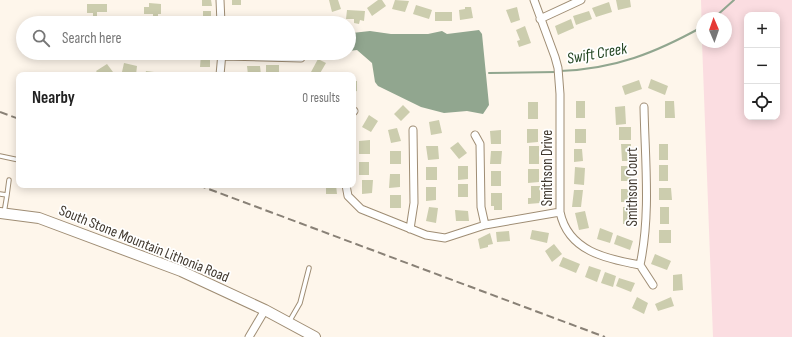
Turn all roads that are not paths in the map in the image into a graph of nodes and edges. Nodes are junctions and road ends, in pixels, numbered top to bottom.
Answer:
1 (220, 0) edge
2 (534, 0) edge
3 (581, 0) edge
4 (221, 16) edge
5 (540, 19) junction
6 (221, 60) edge
7 (220, 72) edge
8 (644, 107) dead end
9 (413, 130) dead end
10 (475, 135) dead end
11 (0, 156) edge
12 (16, 159) edge
13 (9, 180) dead end
14 (347, 188) edge
15 (0, 194) edge
16 (7, 196) junction
17 (560, 212) junction
18 (2, 214) edge
19 (485, 226) junction
20 (410, 229) junction
21 (640, 265) junction
22 (309, 268) dead end
23 (653, 285) dead end
24 (265, 310) junction
25 (289, 323) junction
26 (249, 337) edge
27 (316, 337) edge

1 - 4 street
2 - 5 street, Smithson Drive
3 - 5 street
5 - 17 street, Smithson Drive
6 - 7 street
8 - 21 street, Smithson Court
9 - 20 street
10 - 19 street
11 - 12 lane
13 - 16 lane
14 - 20 street
15 - 16 lane
16 - 18 lane
17 - 19 street
17 - 21 street, Smithson Drive
18 - 24 main road, South Stone Mountain Lithonia Road
19 - 20 street
21 - 23 street
22 - 25 lane
24 - 25 main road, South Stone Mountain Lithonia Road
24 - 26 street
25 - 27 main road, South Stone Mountain Lithonia Road

